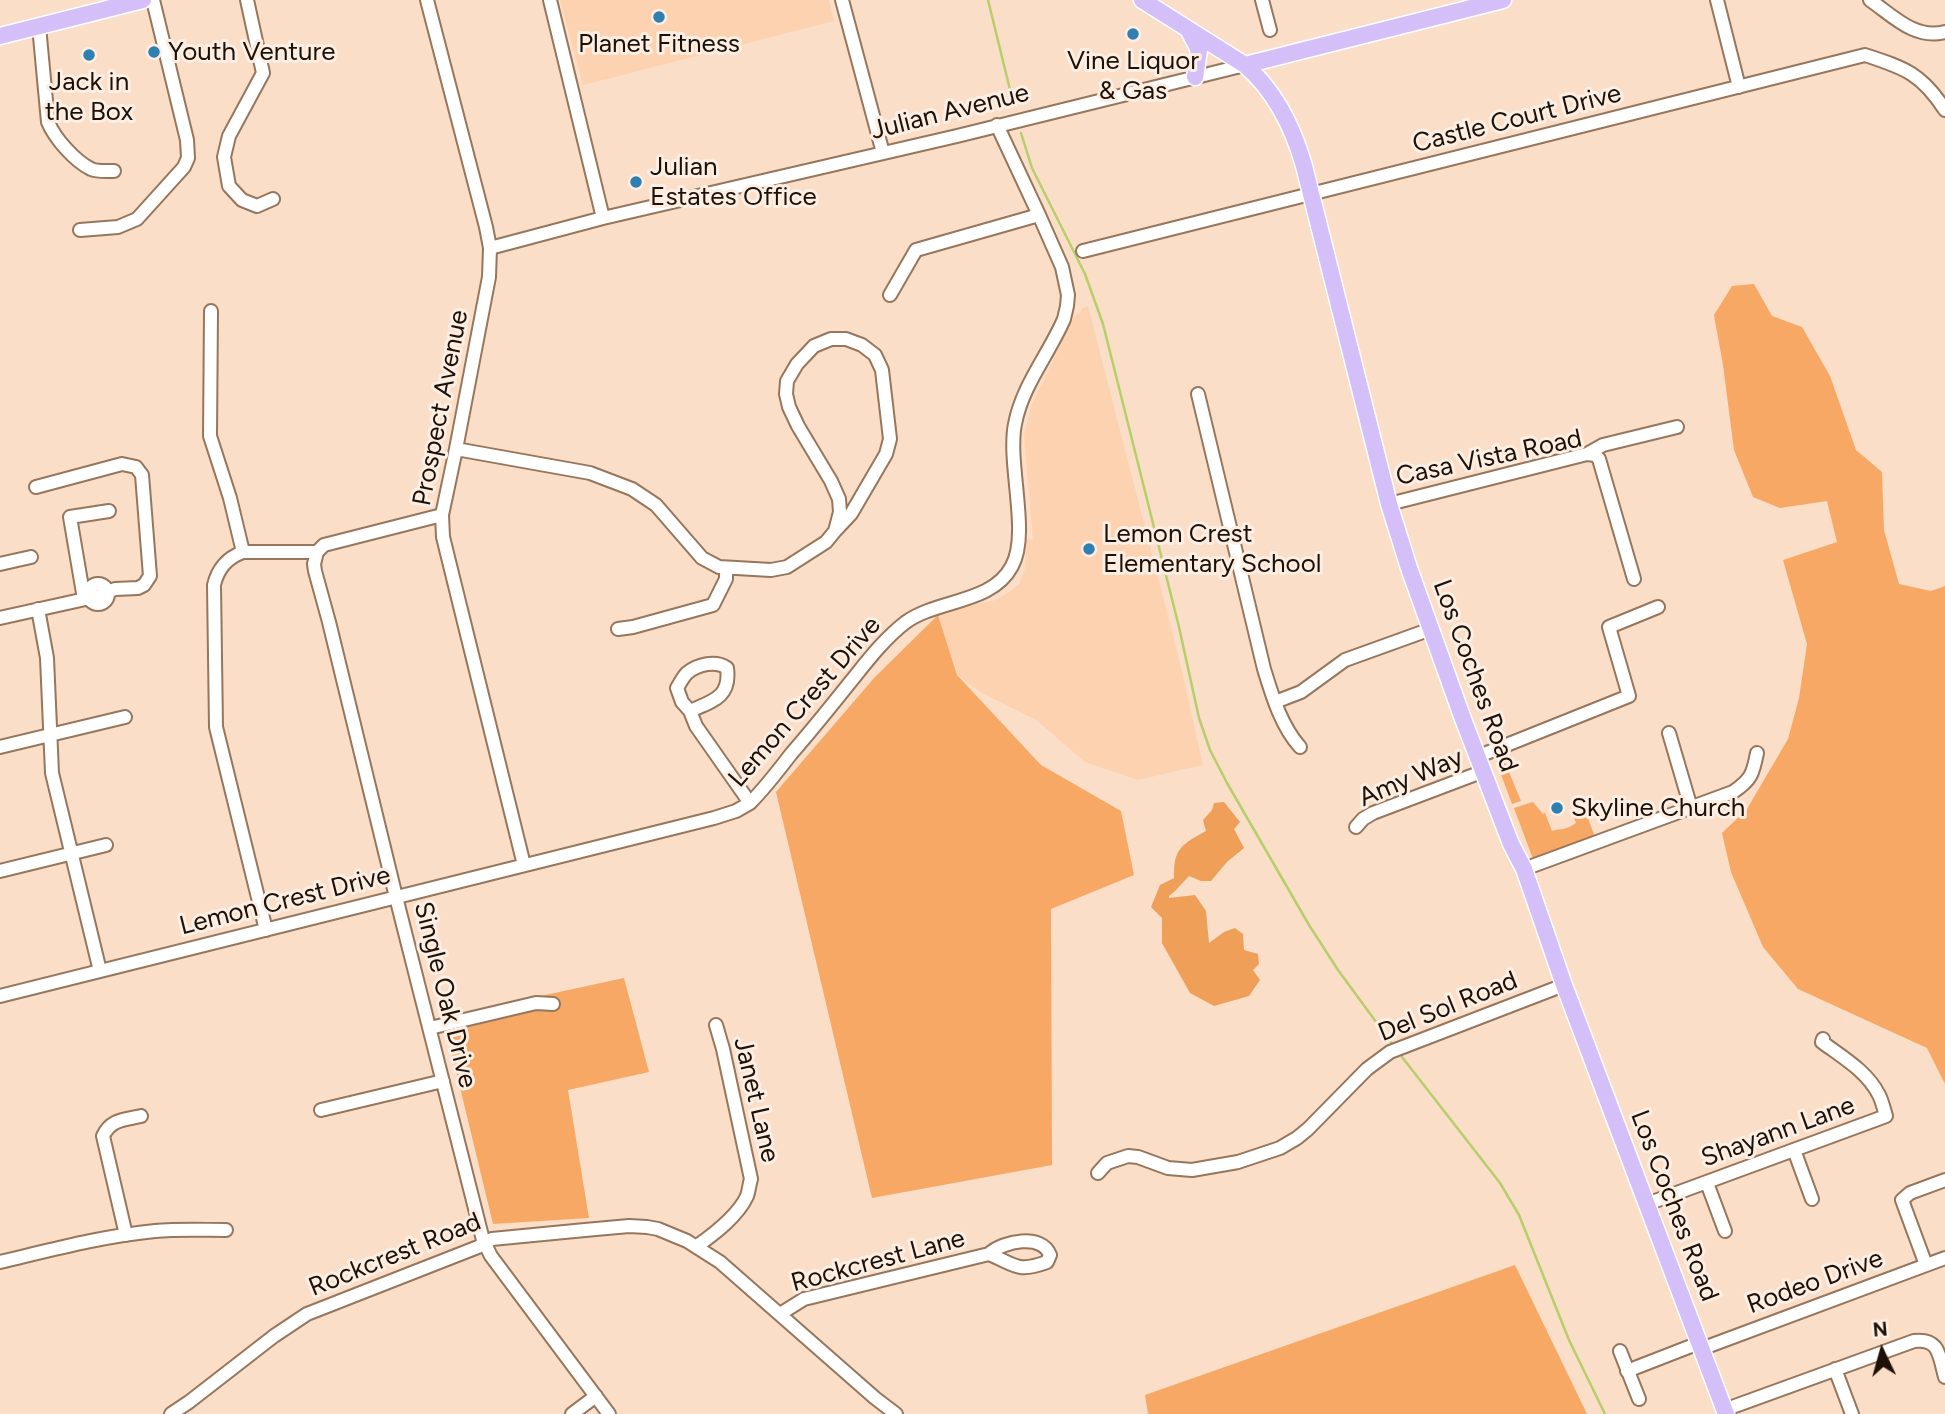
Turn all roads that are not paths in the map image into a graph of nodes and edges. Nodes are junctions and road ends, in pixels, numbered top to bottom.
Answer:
1 (144, 0) edge
2 (153, 0) edge
3 (247, 0) edge
4 (427, 0) edge
5 (550, 0) edge
6 (842, 0) edge
7 (1142, 0) edge
8 (1262, 0) edge
9 (1503, 0) edge
10 (1717, 0) edge
11 (1871, 0) edge
12 (39, 26) junction
13 (1186, 27) junction
14 (1270, 30) dead end
15 (1945, 32) edge
16 (0, 36) edge
17 (1245, 65) junction
18 (1195, 77) junction
19 (1739, 87) junction
20 (1945, 110) edge
21 (997, 125) junction
22 (883, 153) junction
23 (114, 171) dead end
24 (1311, 194) junction
25 (273, 199) dead end
26 (1040, 215) junction
27 (603, 218) junction
28 (80, 230) dead end
29 (490, 248) junction
30 (1083, 251) dead end
31 (890, 295) dead end
32 (212, 312) dead end
33 (1198, 394) dead end
34 (1676, 427) dead end
35 (456, 449) junction
36 (1587, 454) junction
37 (36, 486) dead end
38 (1389, 504) junction
39 (109, 511) dead end
40 (442, 515) junction
41 (835, 531) junction
42 (243, 552) junction
43 (317, 552) junction
44 (32, 556) dead end
45 (0, 564) edge
46 (726, 568) junction
47 (1634, 579) dead end
48 (95, 596) junction
49 (1658, 607) dead end
50 (38, 609) junction
51 (0, 618) edge
52 (618, 629) dead end
53 (1431, 629) junction
54 (1275, 702) junction
55 (690, 711) junction
56 (125, 717) dead end
57 (1669, 733) dead end
58 (50, 735) junction
59 (0, 747) edge
60 (1300, 747) dead end
61 (1757, 753) dead end
62 (1481, 764) junction
63 (750, 803) junction
64 (1691, 808) junction
65 (1356, 827) dead end
66 (106, 845) dead end
67 (72, 855) junction
68 (524, 865) junction
69 (1524, 869) junction
70 (0, 871) edge
71 (396, 897) junction
72 (266, 930) junction
73 (100, 971) junction
74 (1564, 985) junction
75 (0, 996) edge
76 (553, 1004) dead end
77 (716, 1026) dead end
78 (430, 1028) junction
79 (1823, 1039) dead end
80 (443, 1082) junction
81 (321, 1110) dead end
82 (141, 1116) dead end
83 (1794, 1150) junction
84 (1098, 1173) dead end
85 (1945, 1180) edge
86 (1707, 1182) junction
87 (1812, 1199) dead end
88 (1647, 1204) junction
89 (226, 1230) dead end
90 (1725, 1231) dead end
91 (126, 1235) junction
92 (484, 1244) junction
93 (697, 1246) junction
94 (989, 1254) dead end
95 (1945, 1258) edge
96 (0, 1262) edge
97 (1926, 1265) junction
98 (780, 1314) junction
99 (1700, 1346) junction
100 (1620, 1352) dead end
101 (1835, 1369) junction
102 (1627, 1371) junction
103 (1945, 1377) edge
104 (596, 1396) junction
105 (1639, 1399) dead end
106 (1725, 1412) edge
107 (171, 1414) edge
108 (572, 1414) edge
109 (609, 1414) edge
110 (896, 1414) edge
111 (1852, 1414) edge

1 - 12 main road
2 - 28 street
3 - 25 street
4 - 29 street, Prospect Avenue
5 - 27 street
6 - 22 street
7 - 13 main road, Los Coches Road
8 - 14 street
9 - 17 main road, Julian Avenue
10 - 19 street
11 - 15 street
12 - 16 main road
12 - 23 street
13 - 17 main road, Los Coches Road
13 - 18 main road
17 - 18 street, Julian Avenue
17 - 24 main road, Los Coches Road
18 - 21 street, Julian Avenue
19 - 20 street, Castle Court Drive
19 - 24 street, Castle Court Drive
21 - 22 street, Julian Avenue
21 - 26 street, Lemon Crest Drive
22 - 27 street, Julian Avenue
24 - 30 street, Castle Court Drive
24 - 38 main road, Los Coches Road
26 - 31 street
26 - 63 street, Lemon Crest Drive
27 - 29 street, Julian Avenue
29 - 35 street, Prospect Avenue
32 - 42 street
33 - 54 street
34 - 36 street
35 - 40 street, Prospect Avenue
35 - 46 street
36 - 38 street, Casa Vista Road
36 - 47 street, Casa Vista Road
37 - 48 street
38 - 53 main road, Los Coches Road
39 - 48 street
40 - 43 street
40 - 68 street, Prospect Avenue
41 - 41 street
41 - 46 street
42 - 43 street
42 - 72 street
43 - 71 street, Single Oak Drive
44 - 45 street
46 - 52 street
48 - 50 street
49 - 62 street, Amy Way
50 - 51 street
50 - 58 street
53 - 54 street
53 - 62 main road, Los Coches Road
54 - 60 street
55 - 55 street
55 - 63 street
56 - 58 street
57 - 64 street
58 - 59 street
58 - 67 street
61 - 64 street
62 - 65 street, Amy Way
62 - 69 main road, Los Coches Road
63 - 68 street, Lemon Crest Drive
64 - 69 street
66 - 67 street
67 - 70 street
67 - 73 street
68 - 71 street, Lemon Crest Drive
69 - 74 main road, Los Coches Road
71 - 72 street, Lemon Crest Drive
71 - 78 street, Single Oak Drive
72 - 73 street, Lemon Crest Drive
73 - 75 street, Lemon Crest Drive
74 - 84 street, Del Sol Road
74 - 88 main road, Los Coches Road
76 - 78 street
77 - 93 street, Janet Lane
78 - 80 street, Single Oak Drive
79 - 83 street, Shayann Lane
80 - 81 street
80 - 92 street, Single Oak Drive
82 - 91 street
83 - 86 street, Shayann Lane
83 - 87 street
85 - 97 street
86 - 88 street, Shayann Lane
86 - 90 street
88 - 99 main road, Los Coches Road
89 - 91 street
91 - 96 street
92 - 93 street, Rockcrest Road
92 - 104 street, Single Oak Drive
92 - 107 street, Rockcrest Road
93 - 98 street, Rockcrest Road
94 - 98 street, Rockcrest Lane
95 - 97 street, Rodeo Drive
97 - 99 street, Rodeo Drive
98 - 110 street, Rockcrest Road
99 - 102 street, Rodeo Drive
99 - 106 main road, Los Coches Road
100 - 102 street
101 - 103 street
101 - 106 street
101 - 111 street
102 - 105 street
104 - 108 street
104 - 109 street, Single Oak Drive

